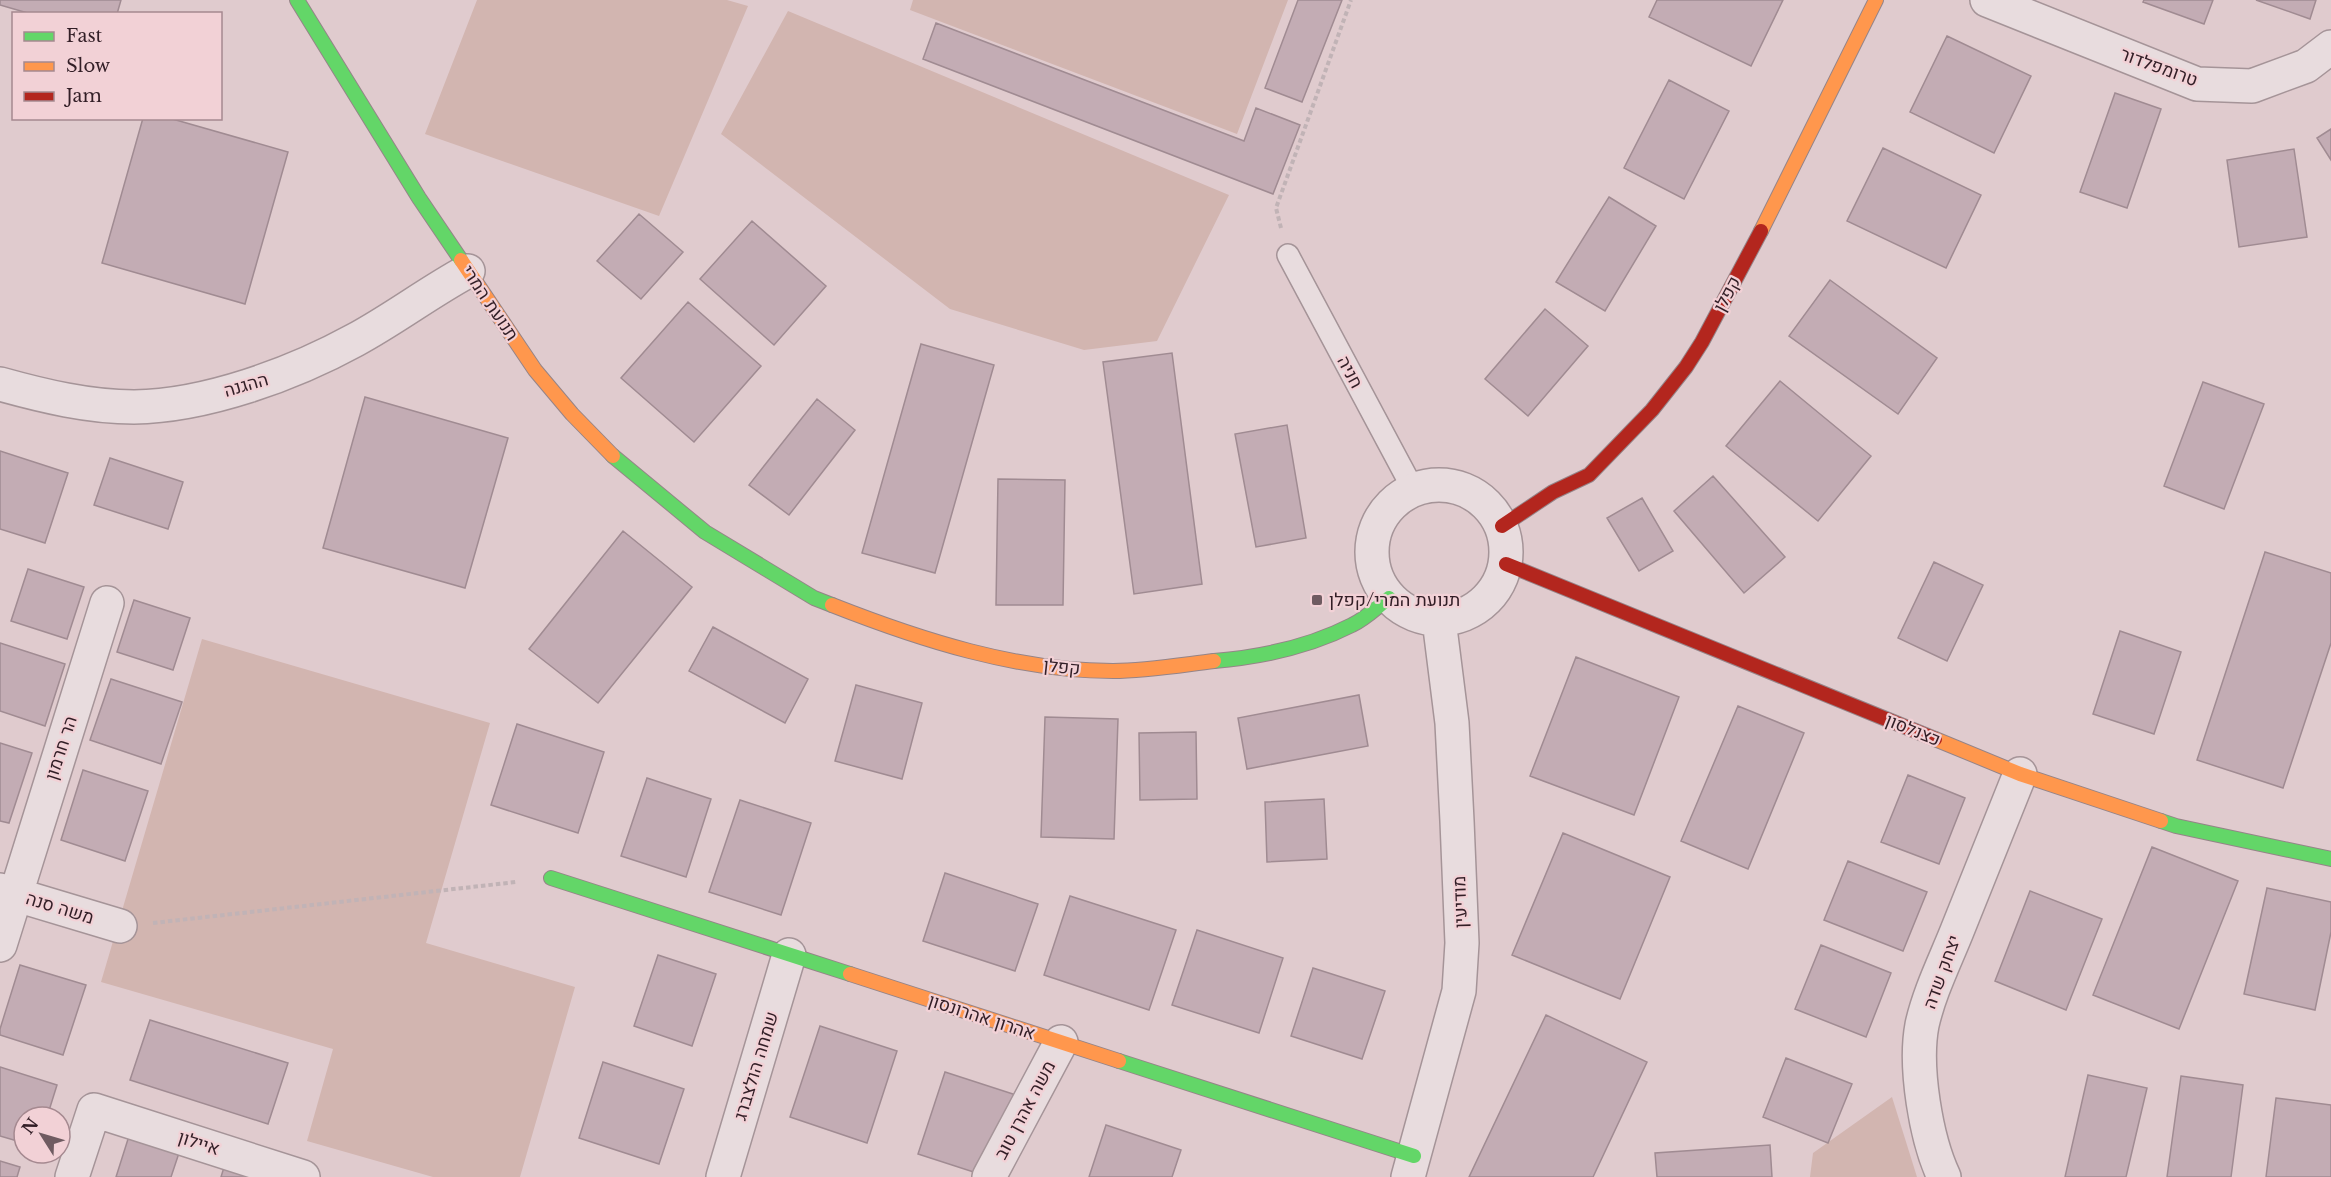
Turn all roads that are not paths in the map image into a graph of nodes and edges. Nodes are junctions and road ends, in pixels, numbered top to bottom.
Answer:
1 (297, 0) edge
2 (1876, 0) edge
3 (1987, 0) edge
4 (2331, 47) edge
5 (1288, 255) road end
6 (468, 271) junction
7 (0, 384) edge
8 (1413, 489) junction
9 (1502, 526) junction
10 (742, 556) joint
11 (1506, 564) junction
12 (1389, 598) junction
13 (107, 603) dead end
14 (1439, 620) junction
15 (2020, 774) junction
16 (2331, 859) edge
17 (551, 878) road end
18 (8, 892) edge
19 (120, 926) road end
20 (0, 945) edge
21 (789, 955) junction
22 (1061, 1042) junction
23 (1411, 1167) edge
24 (72, 1177) edge
25 (303, 1177) edge
26 (723, 1177) edge
27 (989, 1177) edge
28 (1944, 1177) edge

1 - 6 street, תנועת המרי
2 - 9 street, קפלן
3 - 4 street, טרומפלדור
5 - 8 lane, חניה
6 - 7 street, ההגנה
6 - 10 street, תנועת המרי
8 - 9 street
8 - 12 street
9 - 11 street
10 - 12 street, קפלן
11 - 14 street
11 - 15 street, כצנלסון
12 - 14 street
13 - 18 street, הר חרמון
14 - 23 street, מודיעין
15 - 16 street, כצנלסון
15 - 28 street, יצחק שדה
17 - 21 street, אהרון אהרונסון
18 - 19 street, משה סנה
18 - 20 street, הר חרמון
21 - 22 street, אהרון אהרונסון
21 - 26 street, שמחה הולצברג
22 - 23 street, אהרון אהרונסון
22 - 27 street, משה אהרן טוב
24 - 25 street, איילון

